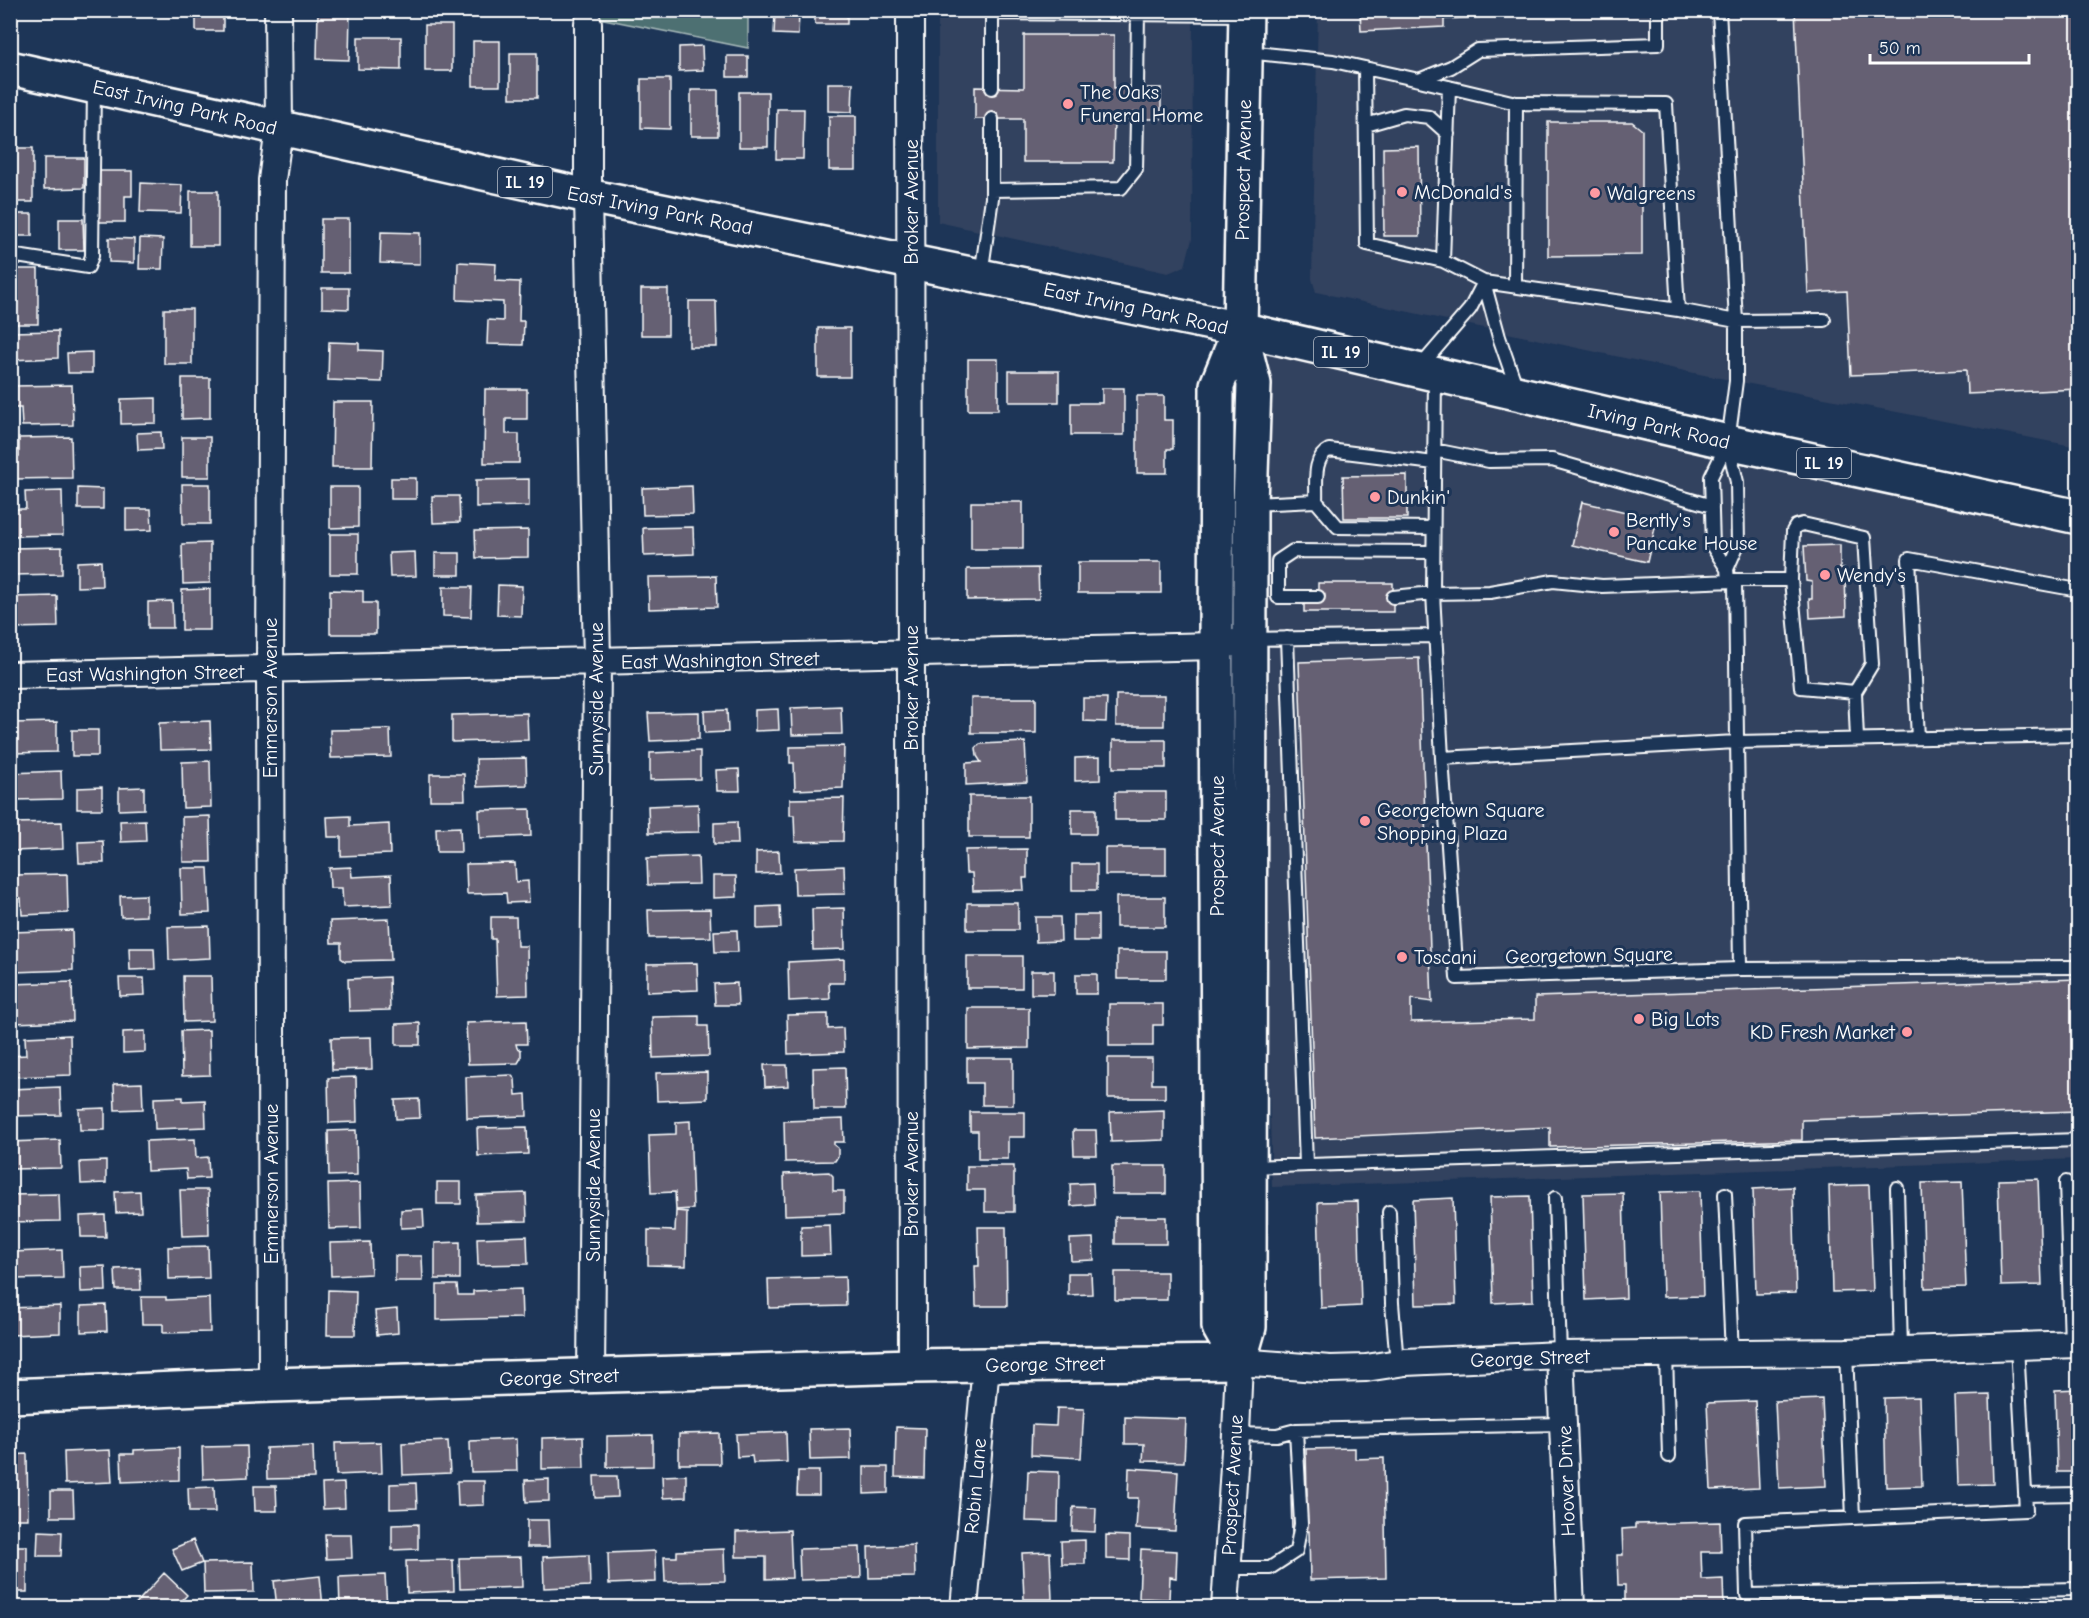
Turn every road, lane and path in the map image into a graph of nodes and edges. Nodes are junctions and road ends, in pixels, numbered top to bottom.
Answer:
1 (278, 10) edge
2 (910, 10) edge
3 (1658, 10) edge
4 (1719, 10) edge
5 (992, 12) edge
6 (1138, 12) edge
7 (1246, 13) edge
8 (588, 23) dead end
9 (1246, 52) junction
10 (10, 68) edge
11 (1365, 68) junction
12 (1419, 80) junction
13 (94, 87) junction
14 (1449, 87) junction
15 (992, 88) dead end
16 (1137, 88) dead end
17 (1516, 104) junction
18 (992, 119) dead end
19 (1137, 119) dead end
20 (1366, 125) junction
21 (279, 129) junction
22 (1448, 134) junction
23 (992, 190) junction
24 (588, 196) junction
25 (10, 255) edge
26 (911, 261) junction
27 (1443, 261) junction
28 (981, 275) junction
29 (1484, 282) junction
30 (1515, 286) junction
31 (1678, 310) junction
32 (1824, 320) dead end
33 (1736, 321) junction
34 (1240, 329) junction
35 (1427, 372) junction
36 (1518, 393) junction
37 (1728, 442) junction
38 (1434, 450) junction
39 (1434, 463) junction
40 (1316, 501) junction
41 (1250, 504) junction
42 (1712, 506) junction
43 (2079, 517) edge
44 (1433, 528) junction
45 (1433, 552) junction
46 (1730, 576) junction
47 (1791, 580) junction
48 (2079, 590) edge
49 (1433, 593) junction
50 (1318, 597) dead end
51 (1393, 597) dead end
52 (1435, 636) junction
53 (1287, 638) junction
54 (1250, 639) junction
55 (1216, 646) junction
56 (911, 656) junction
57 (597, 662) junction
58 (270, 671) junction
59 (10, 675) edge
60 (1855, 692) junction
61 (2079, 735) edge
62 (1918, 738) junction
63 (1857, 739) junction
64 (1736, 742) junction
65 (1442, 758) junction
66 (2079, 967) edge
67 (1740, 969) junction
68 (2079, 1140) edge
69 (1306, 1165) junction
70 (1249, 1167) junction
71 (2066, 1182) dead end
72 (1897, 1188) dead end
73 (1725, 1194) dead end
74 (1555, 1198) dead end
75 (1389, 1212) dead end
76 (2075, 1344) edge
77 (2017, 1346) junction
78 (1901, 1350) junction
79 (1846, 1352) junction
80 (1732, 1354) junction
81 (1560, 1355) junction
82 (1666, 1355) junction
83 (1239, 1362) junction
84 (1397, 1364) junction
85 (986, 1365) junction
86 (912, 1366) junction
87 (591, 1376) junction
88 (272, 1385) junction
89 (10, 1396) edge
90 (1563, 1424) junction
91 (1296, 1430) junction
92 (1236, 1434) junction
93 (1669, 1456) dead end
94 (2079, 1494) edge
95 (2025, 1495) junction
96 (1853, 1518) junction
97 (1227, 1568) junction
98 (2079, 1589) edge
99 (2027, 1590) junction
100 (1856, 1593) junction
101 (964, 1608) edge
102 (1225, 1608) edge
103 (1571, 1608) edge
104 (1856, 1608) edge
105 (2028, 1608) edge

1 - 21 street, Emmerson Avenue
2 - 26 street, Broker Avenue
3 - 12 lane
4 - 33 lane
5 - 6 lane
5 - 15 lane
6 - 7 lane
6 - 16 lane
7 - 9 street, Prospect Avenue
8 - 24 street, Sunnyside Avenue
9 - 11 lane
9 - 34 street, Prospect Avenue
10 - 13 street, East Irving Park Road / IL 19
11 - 12 lane
11 - 20 lane
12 - 14 lane
13 - 21 street, East Irving Park Road / IL 19
13 - 25 lane
14 - 17 lane
14 - 22 lane
17 - 30 lane
17 - 31 lane
18 - 23 lane
19 - 23 lane
20 - 22 lane
20 - 27 lane
21 - 24 street, East Irving Park Road / IL 19
21 - 58 street, Emmerson Avenue
22 - 27 lane
23 - 28 lane
24 - 26 street, East Irving Park Road / IL 19
24 - 57 street, Sunnyside Avenue
26 - 28 street, East Irving Park Road / IL 19
26 - 56 street, Broker Avenue
27 - 29 lane
28 - 34 street, East Irving Park Road / IL 19
29 - 30 lane
29 - 35 lane
29 - 36 lane
30 - 31 lane
31 - 33 lane
32 - 33 lane
33 - 37 lane
34 - 35 street, Irving Park Road / IL 19
34 - 41 street, Prospect Avenue
34 - 55 street, Prospect Avenue
35 - 36 street, Irving Park Road / IL 19
35 - 38 lane, Georgetown Square
36 - 37 street, Irving Park Road / IL 19
37 - 42 lane
37 - 43 street, Irving Park Road / IL 19
37 - 46 lane
38 - 39 lane, Georgetown Square
38 - 42 lane
39 - 40 lane
39 - 44 lane, Georgetown Square
40 - 41 lane
40 - 44 lane
41 - 54 street, Prospect Avenue
42 - 46 lane
44 - 45 lane, Georgetown Square
45 - 49 lane, Georgetown Square
45 - 50 lane
46 - 47 lane
46 - 49 lane
46 - 64 lane
47 - 60 lane
47 - 60 lane
48 - 62 lane
49 - 51 lane
49 - 52 lane, Georgetown Square
52 - 53 lane
52 - 65 lane, Georgetown Square
53 - 54 lane
53 - 69 lane
54 - 55 street, East Washington Street
54 - 70 street, Prospect Avenue
55 - 56 street, East Washington Street
55 - 83 street, Prospect Avenue
56 - 57 street, East Washington Street
56 - 86 street, Broker Avenue
57 - 58 street, East Washington Street
57 - 87 street, Sunnyside Avenue
58 - 59 street, East Washington Street
58 - 88 street, Emmerson Avenue
60 - 63 lane
61 - 62 lane
62 - 63 lane
63 - 64 lane
64 - 65 lane
64 - 67 lane
65 - 67 lane, Georgetown Square
66 - 67 lane, Georgetown Square
68 - 69 lane
69 - 70 lane
70 - 83 street, Prospect Avenue
71 - 76 lane
72 - 78 lane
73 - 80 lane
74 - 81 lane
75 - 84 lane
76 - 77 street, George Street
77 - 78 street, George Street
77 - 95 lane
78 - 79 street, George Street
79 - 80 street, George Street
79 - 96 lane
80 - 82 street, George Street
81 - 82 street, George Street
81 - 84 street, George Street
81 - 90 street, Hoover Drive
82 - 93 lane
83 - 84 street, George Street
83 - 85 street, George Street
83 - 92 street, Prospect Avenue
85 - 86 street, George Street
85 - 101 street, Robin Lane
86 - 87 street, George Street
87 - 88 street, George Street
88 - 89 street, George Street
90 - 91 lane
90 - 103 street, Hoover Drive
91 - 92 lane
91 - 97 lane
92 - 97 street, Prospect Avenue
94 - 95 lane
95 - 96 lane
96 - 100 lane
97 - 102 street, Prospect Avenue
98 - 99 lane
99 - 100 lane
99 - 105 lane
100 - 104 lane

